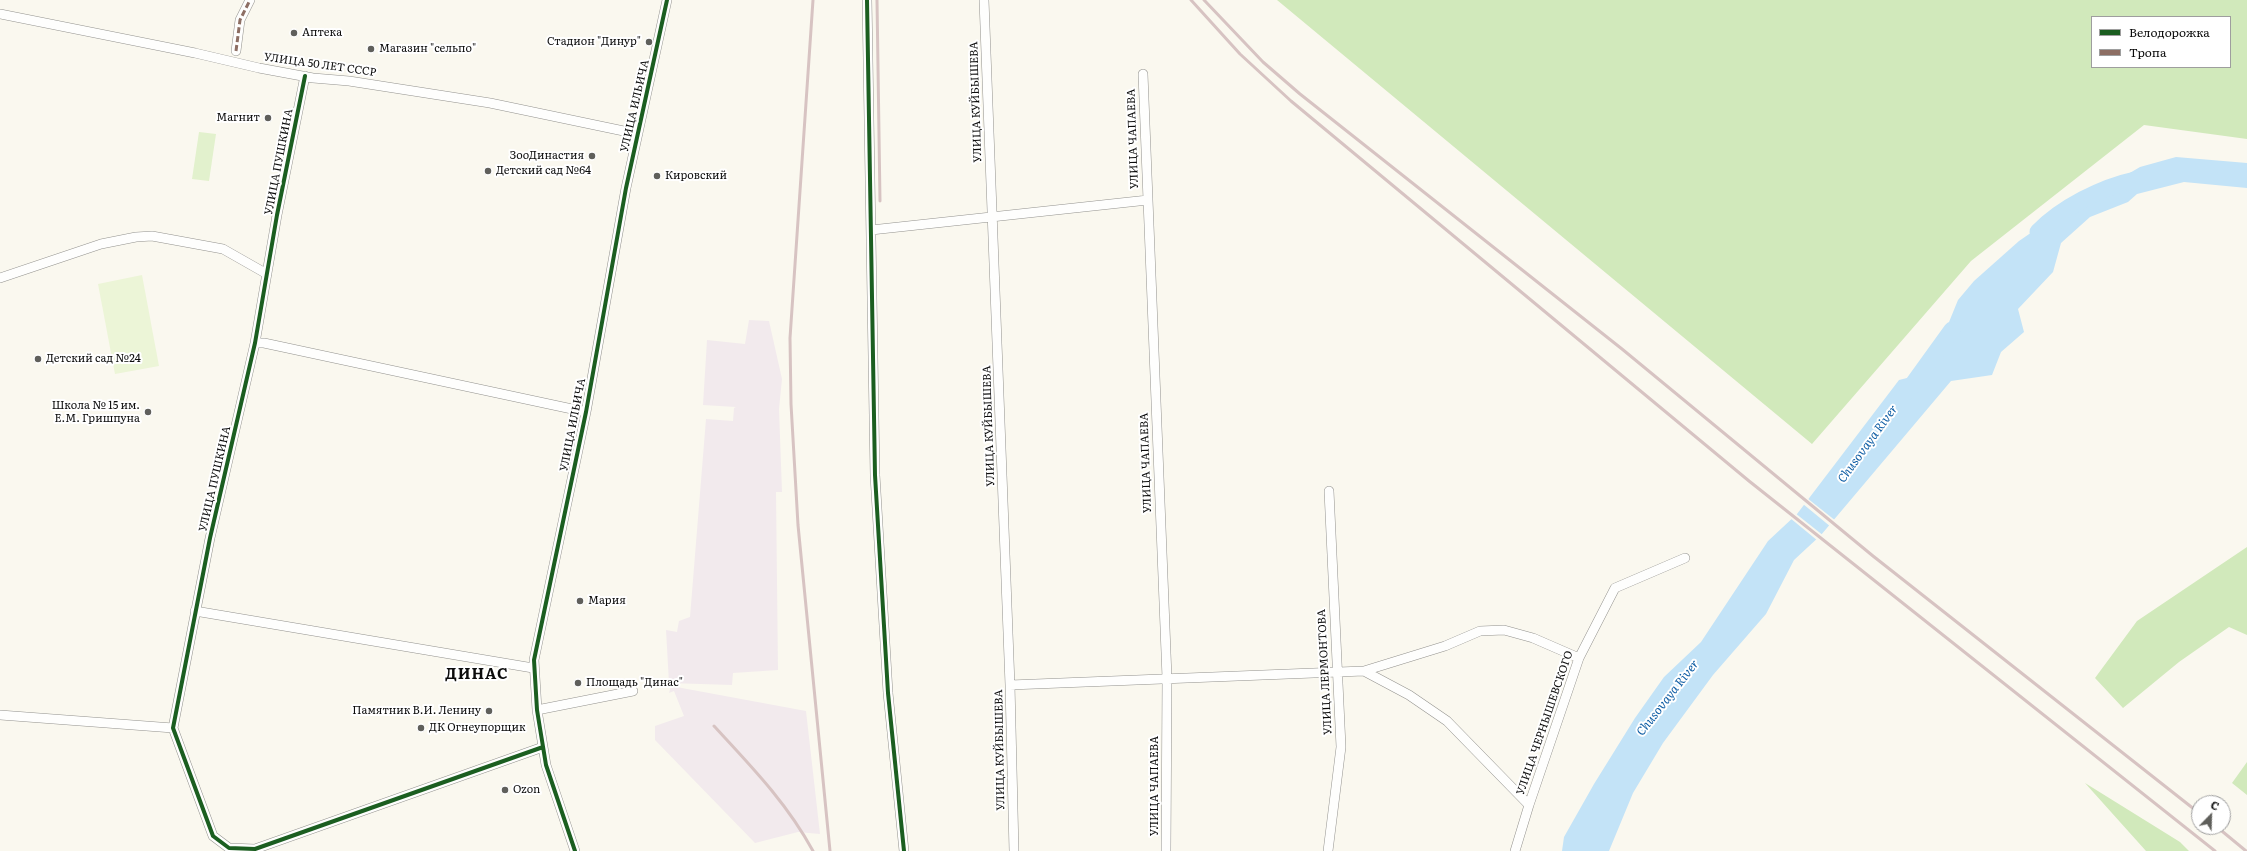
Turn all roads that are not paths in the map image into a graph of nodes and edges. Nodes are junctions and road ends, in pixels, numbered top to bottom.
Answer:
1 (250, 0) edge
2 (667, 0) edge
3 (867, 0) edge
4 (984, 0) edge
5 (0, 14) edge
6 (236, 52) dead end
7 (1143, 74) dead end
8 (305, 76) junction
9 (638, 134) junction
10 (1148, 200) junction
11 (993, 216) junction
12 (871, 230) junction
13 (267, 274) junction
14 (0, 278) edge
15 (255, 343) junction
16 (586, 412) junction
17 (1329, 491) dead end
18 (1685, 558) dead end
19 (195, 611) junction
20 (1579, 658) junction
21 (533, 668) junction
22 (1364, 671) junction
23 (1336, 674) junction
24 (1167, 678) junction
25 (1010, 685) junction
26 (633, 691) dead end
27 (537, 710) junction
28 (0, 715) edge
29 (173, 728) junction
30 (543, 747) junction
31 (1529, 805) junction
32 (226, 850) edge
33 (256, 850) edge
34 (575, 851) edge
35 (904, 851) edge
36 (1014, 851) edge
37 (1166, 851) edge
38 (1328, 851) edge
39 (1515, 851) edge

1 - 6 street
2 - 9 street, УЛИЦА ИЛЬИЧА
3 - 12 street
4 - 11 street, УЛИЦА КУЙБЫШЕВА
5 - 8 street, УЛИЦА 50 ЛЕТ СССР
7 - 10 street, УЛИЦА ЧАПАЕВА
8 - 9 street, УЛИЦА 50 ЛЕТ СССР
8 - 13 street, УЛИЦА ПУШКИНА
9 - 16 street, УЛИЦА ИЛЬИЧА
10 - 11 street
10 - 24 street, УЛИЦА ЧАПАЕВА
11 - 12 street
11 - 25 street, УЛИЦА КУЙБЫШЕВА
12 - 35 street
13 - 14 street
13 - 15 street, УЛИЦА ПУШКИНА
15 - 16 street
15 - 19 street, УЛИЦА ПУШКИНА
16 - 21 street, УЛИЦА ИЛЬИЧА
17 - 23 street, УЛИЦА ЛЕРМОНТОВА
18 - 20 street, УЛИЦА ЧЕРНЫШЕВСКОГО
19 - 21 street
19 - 29 street, УЛИЦА ПУШКИНА
20 - 22 street
20 - 31 street, УЛИЦА ЧЕРНЫШЕВСКОГО
21 - 27 street, УЛИЦА ИЛЬИЧА
22 - 23 street
22 - 31 street
23 - 24 street
23 - 38 street, УЛИЦА ЛЕРМОНТОВА
24 - 25 street
24 - 37 street, УЛИЦА ЧАПАЕВА
25 - 36 street, УЛИЦА КУЙБЫШЕВА
26 - 27 street
27 - 30 street, УЛИЦА ИЛЬИЧА
28 - 29 street
29 - 32 street
30 - 33 street
30 - 34 street, УЛИЦА ИЛЬИЧА
31 - 39 street, УЛИЦА ЧЕРНЫШЕВСКОГО
32 - 33 street

